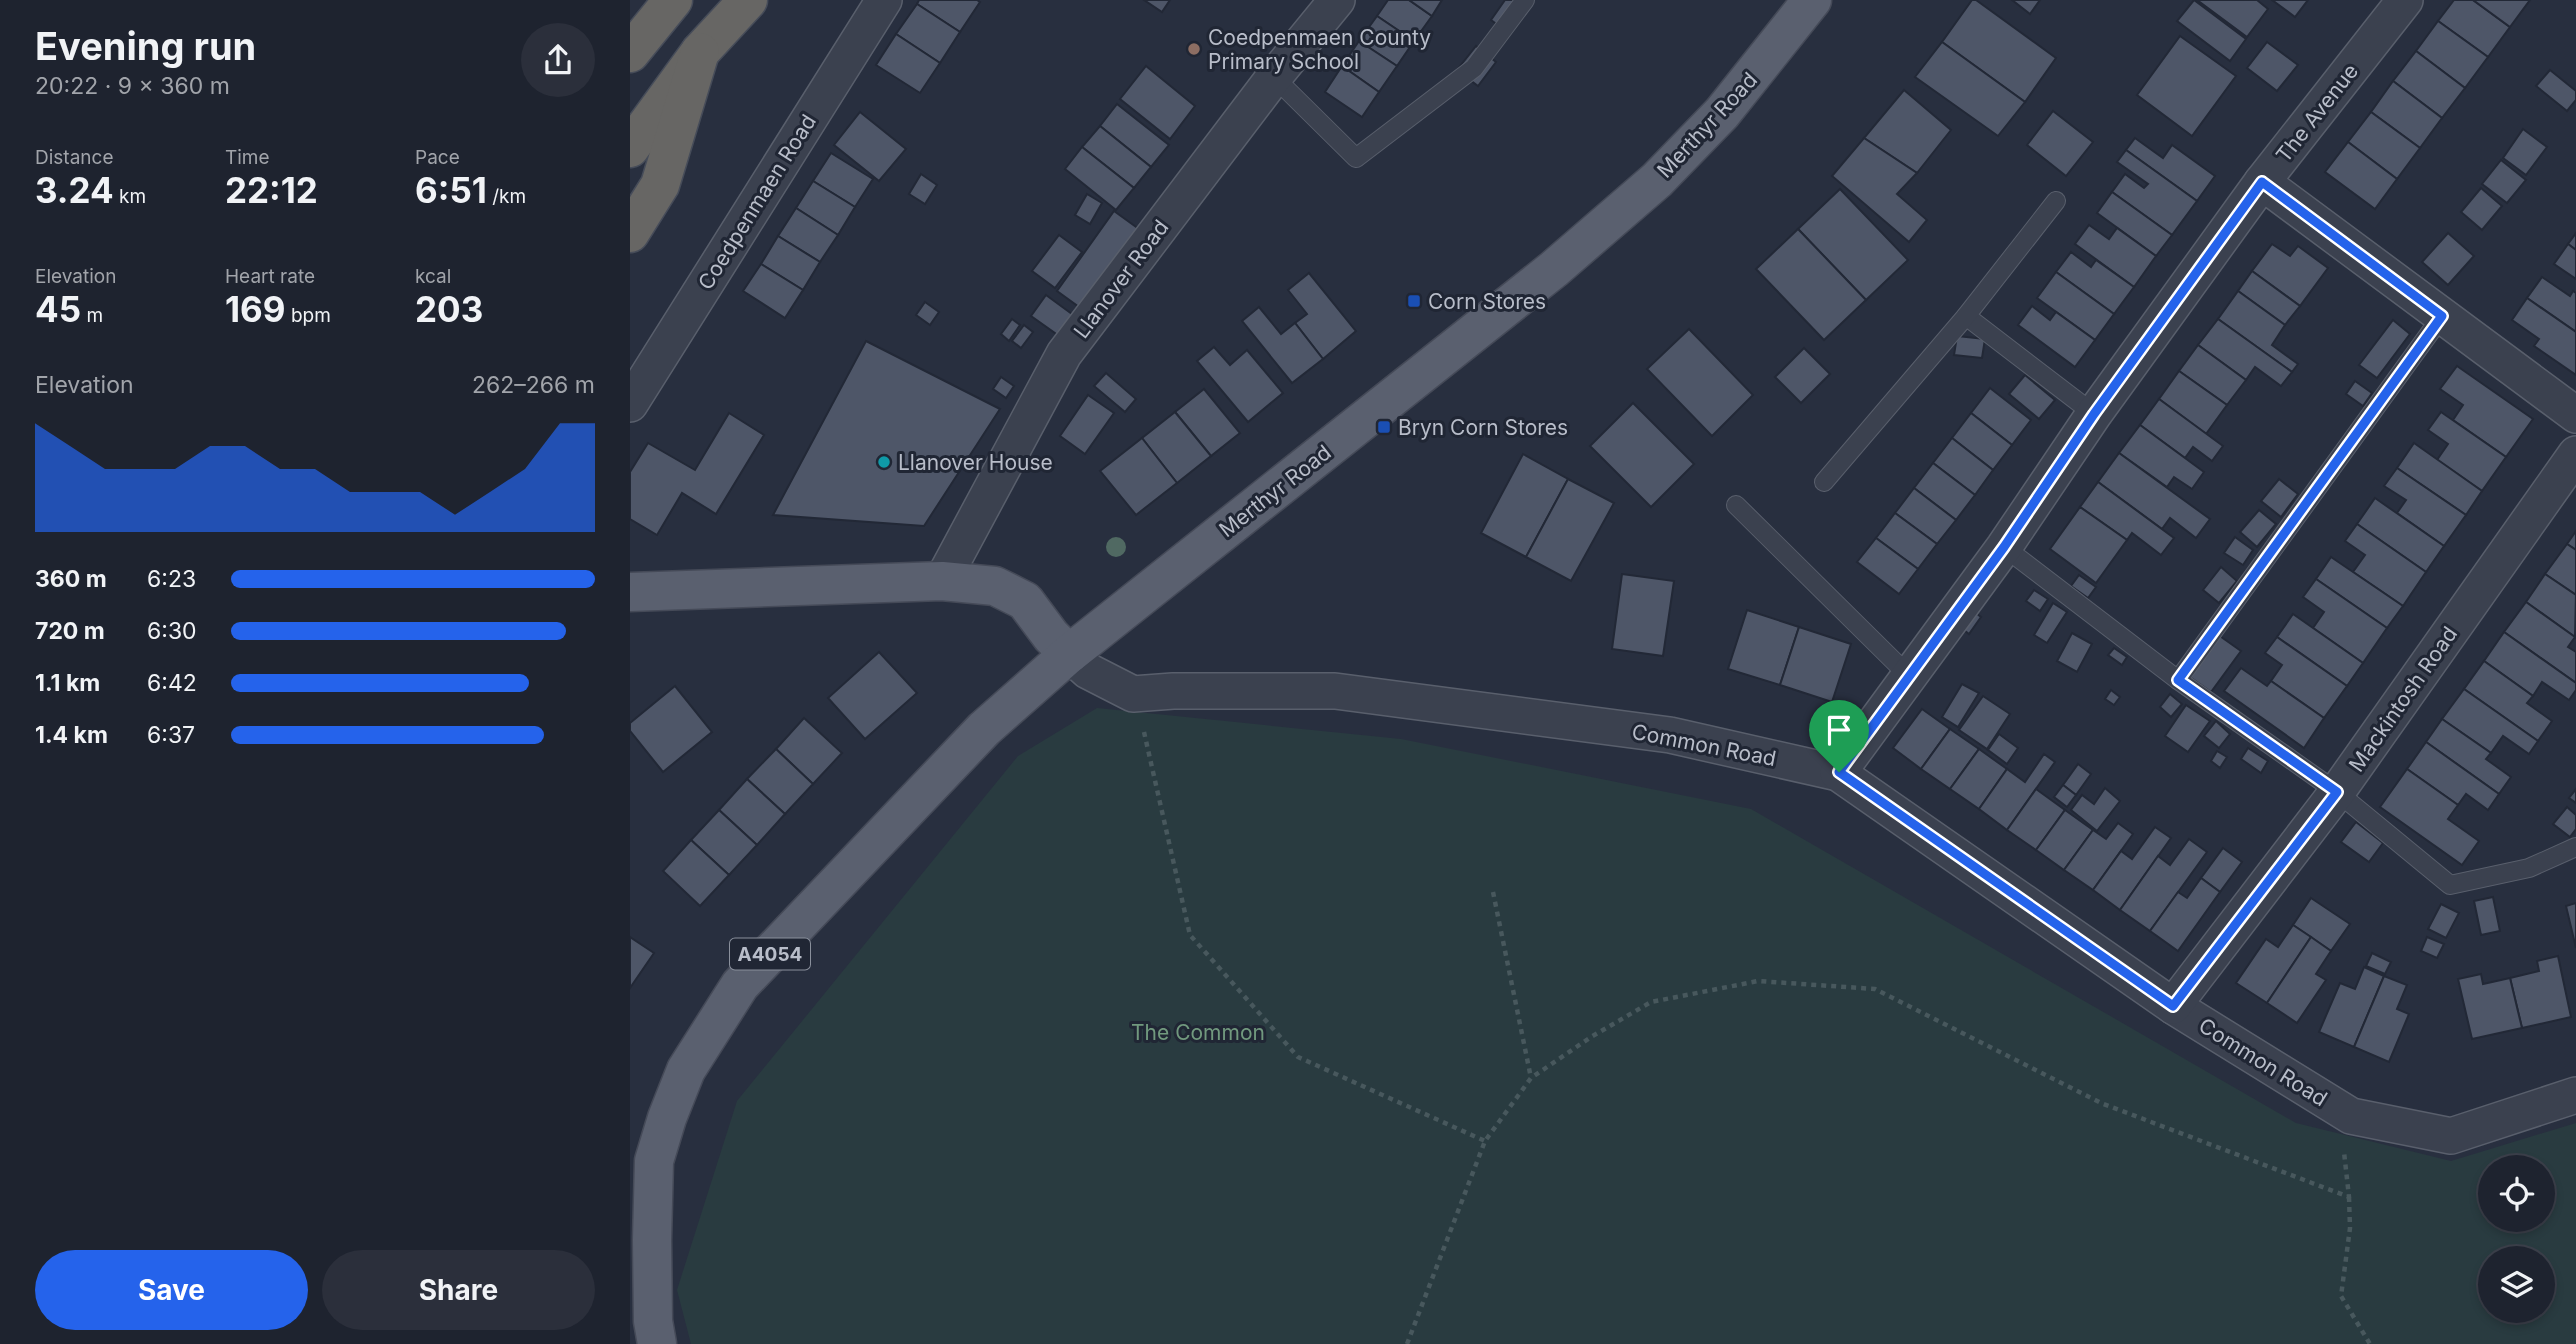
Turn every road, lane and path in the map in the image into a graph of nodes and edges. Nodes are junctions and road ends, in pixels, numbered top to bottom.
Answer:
1 (673, 0) edge
2 (748, 0) edge
3 (884, 0) edge
4 (1337, 0) edge
5 (1525, 0) edge
6 (1812, 0) edge
7 (2405, 0) edge
8 (700, 52) junction
9 (630, 53) edge
10 (1274, 77) junction
11 (630, 148) edge
12 (2262, 182) junction
13 (2056, 201) dead end
14 (630, 233) edge
15 (1966, 316) junction
16 (2442, 316) junction
17 (630, 404) edge
18 (2094, 414) junction
19 (2576, 415) edge
20 (2576, 454) edge
21 (1824, 482) dead end
22 (1736, 505) dead end
23 (2004, 547) junction
24 (942, 580) junction
25 (630, 592) edge
26 (1069, 654) junction
27 (1908, 676) junction
28 (2178, 680) junction
29 (1143, 730) dead end
30 (1839, 772) junction
31 (2337, 792) junction
32 (2576, 848) edge
33 (1493, 892) dead end
34 (2173, 1006) junction
35 (1531, 1078) junction
36 (2576, 1095) edge
37 (2351, 1116) junction
38 (1485, 1140) junction
39 (642, 1168) edge
40 (2349, 1197) junction
41 (657, 1344) edge
42 (1407, 1344) edge
43 (2370, 1344) edge

1 - 9 highway
2 - 8 highway
3 - 17 street, Coedpenmaen Road
4 - 10 street, Llanover Road
5 - 10 lane
6 - 26 main road, Merthyr Road / A4054
7 - 12 street, The Avenue
8 - 11 highway
8 - 14 highway
10 - 24 street, Llanover Road
12 - 16 street
12 - 18 street, The Avenue
13 - 15 lane
15 - 18 lane
15 - 21 lane
16 - 19 street
16 - 28 lane
18 - 23 street, The Avenue
20 - 31 street, Mackintosh Road
22 - 27 lane
23 - 27 street, The Avenue
23 - 28 lane
24 - 25 main road
24 - 26 main road
26 - 30 street, Common Road
26 - 39 main road, A4054
27 - 30 street, The Avenue
28 - 31 lane
29 - 38 path
30 - 34 street, Common Road
31 - 32 lane
31 - 34 street, Mackintosh Road
33 - 35 path
34 - 37 street, Common Road
35 - 38 path
35 - 40 path
36 - 37 street, Common Road
37 - 40 path
38 - 42 path
39 - 41 main road, A4054
40 - 43 path

